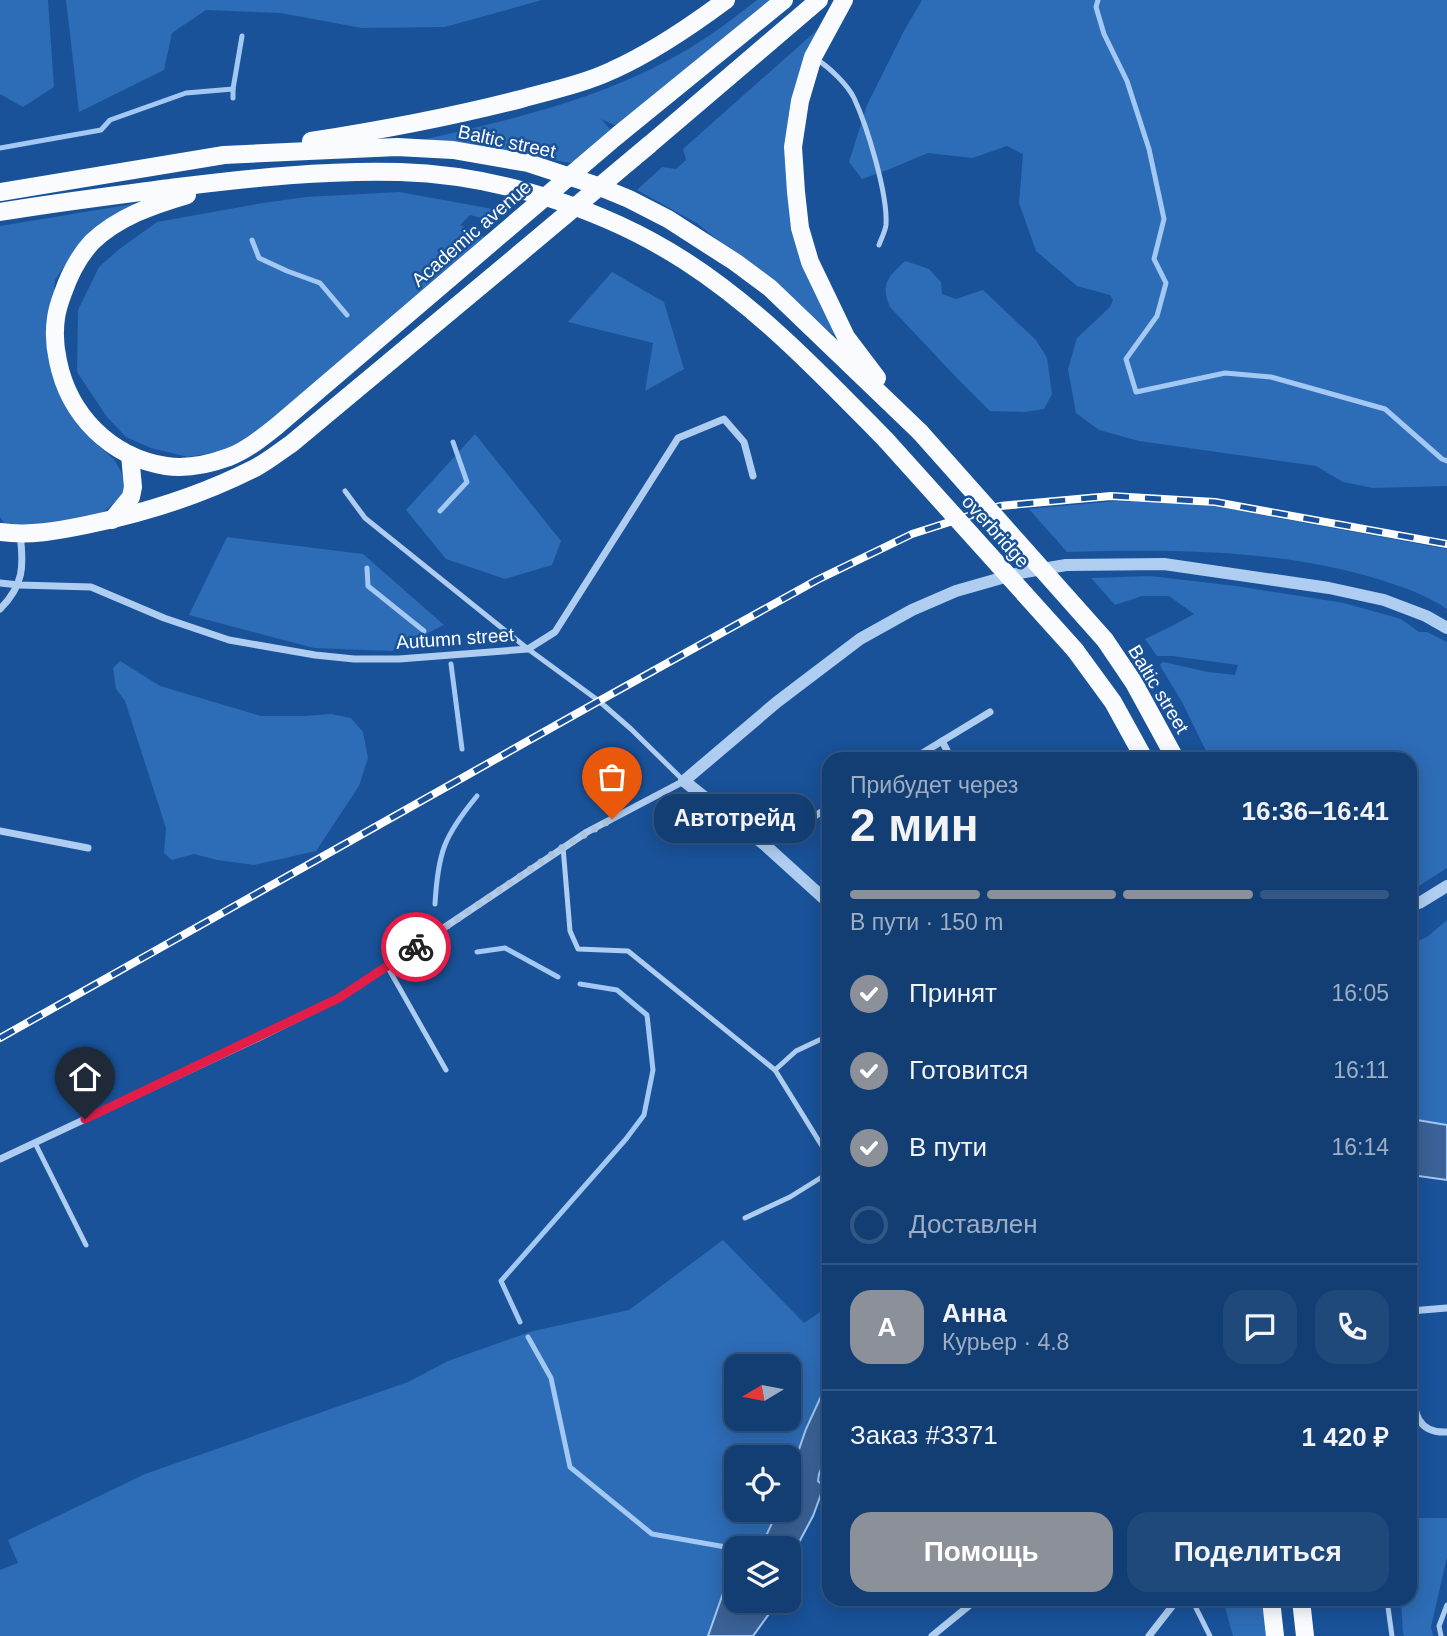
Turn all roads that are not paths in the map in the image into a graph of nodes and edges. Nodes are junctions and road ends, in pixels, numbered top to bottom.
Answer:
1 (726, 0) edge
2 (784, 0) edge
3 (819, 0) edge
4 (844, 0) edge
5 (813, 57) junction
6 (224, 155) junction
7 (234, 180) junction
8 (0, 192) edge
9 (0, 212) edge
10 (879, 245) dead end
11 (904, 415) junction
12 (920, 432) joint
13 (130, 456) junction
14 (753, 476) dead end
15 (345, 491) dead end
16 (112, 520) junction
17 (0, 531) edge
18 (20, 534) junction
19 (0, 583) edge
20 (19, 585) junction
21 (0, 609) edge
22 (1447, 628) edge
23 (1105, 640) joint
24 (528, 649) junction
25 (990, 712) dead end
26 (942, 741) junction
27 (924, 752) edge
28 (948, 752) edge
29 (1141, 752) edge
30 (1172, 752) edge
31 (684, 782) junction
32 (822, 812) edge
33 (0, 831) edge
34 (765, 845) junction
35 (563, 847) junction
36 (88, 848) dead end
37 (1447, 886) edge
38 (822, 897) edge
39 (1417, 903) edge
40 (387, 966) junction
41 (822, 1039) edge
42 (446, 1070) dead end
43 (775, 1070) junction
44 (35, 1143) junction
45 (822, 1146) edge
46 (0, 1159) edge
47 (822, 1177) edge
48 (745, 1218) dead end
49 (86, 1245) dead end
50 (1447, 1308) edge
51 (1417, 1310) edge
52 (1417, 1416) edge
53 (1447, 1432) edge
54 (1447, 1605) edge
55 (969, 1606) edge
56 (1173, 1606) edge
57 (1195, 1606) edge
58 (1272, 1606) edge
59 (1302, 1606) edge
60 (1388, 1606) edge
61 (932, 1636) edge
62 (1149, 1636) edge
63 (1210, 1636) edge
64 (1275, 1636) edge
65 (1305, 1636) edge
66 (1392, 1636) edge
67 (1441, 1636) edge

1 - 6 main road
2 - 13 main road, Academic avenue, bridge
3 - 16 main road, bridge
4 - 5 main road
5 - 10 lane
5 - 11 main road
6 - 8 main road, Baltic street
6 - 11 main road, Baltic street
7 - 9 main road
7 - 13 main road
7 - 29 main road, overbridge, bridge
11 - 12 main road, Baltic street
12 - 23 main road, overbridge, bridge
13 - 16 main road
14 - 24 street, Autumn street
15 - 24 lane
16 - 18 main road
17 - 18 main road
18 - 20 street
19 - 20 street, Autumn street
20 - 21 street
20 - 24 street, Autumn street
22 - 31 street
23 - 30 main road, Baltic street
24 - 31 lane
25 - 26 street
26 - 27 street
26 - 28 street
31 - 34 street
31 - 35 street
32 - 34 street
33 - 36 street
34 - 38 street
35 - 40 street
35 - 43 lane
37 - 39 street
40 - 42 lane
40 - 44 street
41 - 43 lane
43 - 45 lane
44 - 46 street
44 - 49 lane
47 - 48 lane
50 - 51 street
52 - 53 street
54 - 67 lane
55 - 61 street
56 - 62 street
57 - 63 lane
58 - 64 main road
59 - 65 main road
60 - 66 lane

